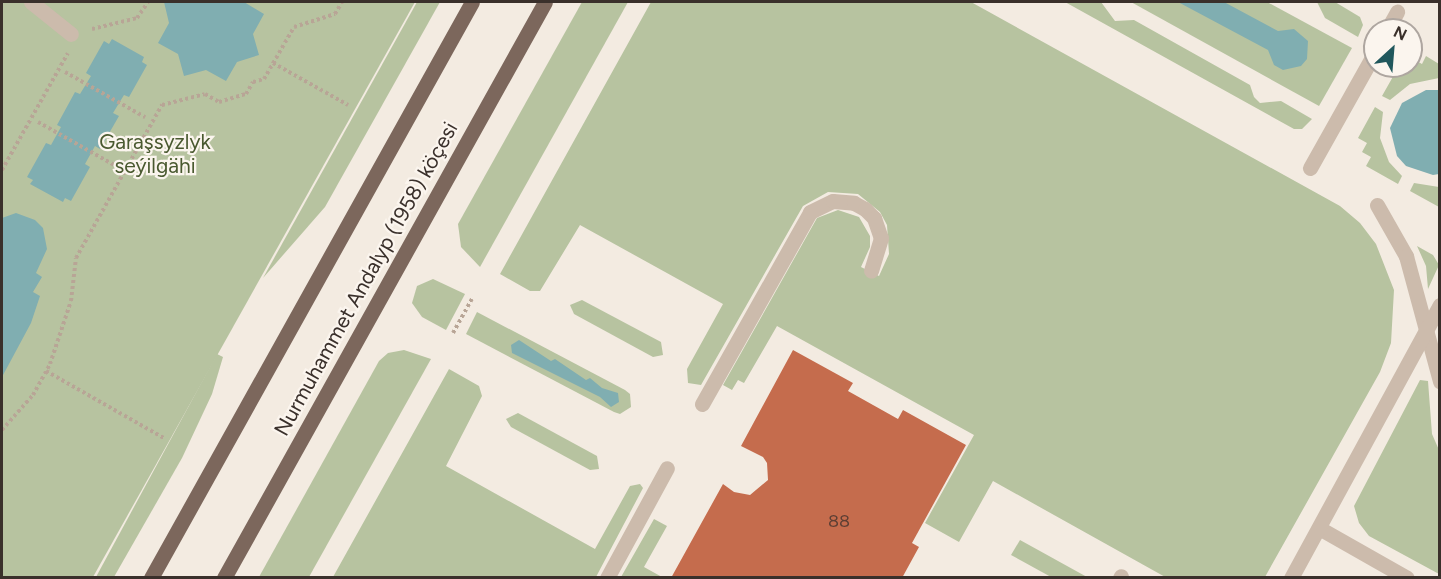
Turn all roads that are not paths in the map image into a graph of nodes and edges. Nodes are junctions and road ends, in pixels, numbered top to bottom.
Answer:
1 (31, 2) edge
2 (472, 2) edge
3 (545, 2) edge
4 (1397, 12) dead end
5 (1394, 18) edge
6 (71, 34) road end
7 (1363, 73) edge
8 (1310, 168) dead end
9 (1377, 205) dead end
10 (871, 270) dead end
11 (1440, 305) edge
12 (1426, 329) junction
13 (1440, 381) edge
14 (702, 404) dead end
15 (667, 468) dead end
16 (1318, 528) junction
17 (151, 578) edge
18 (224, 578) edge
19 (607, 578) edge
20 (1291, 578) edge
21 (1407, 578) edge

1 - 6 street
2 - 17 main road, Nurmuhammet Andalyp (1958) köçesi
3 - 18 main road, Nurmuhammet Andalyp (1958) köçesi
4 - 5 street
7 - 8 street
9 - 12 street
10 - 14 street
11 - 12 street
12 - 13 street
12 - 16 street
15 - 19 street
16 - 20 street
16 - 21 street

